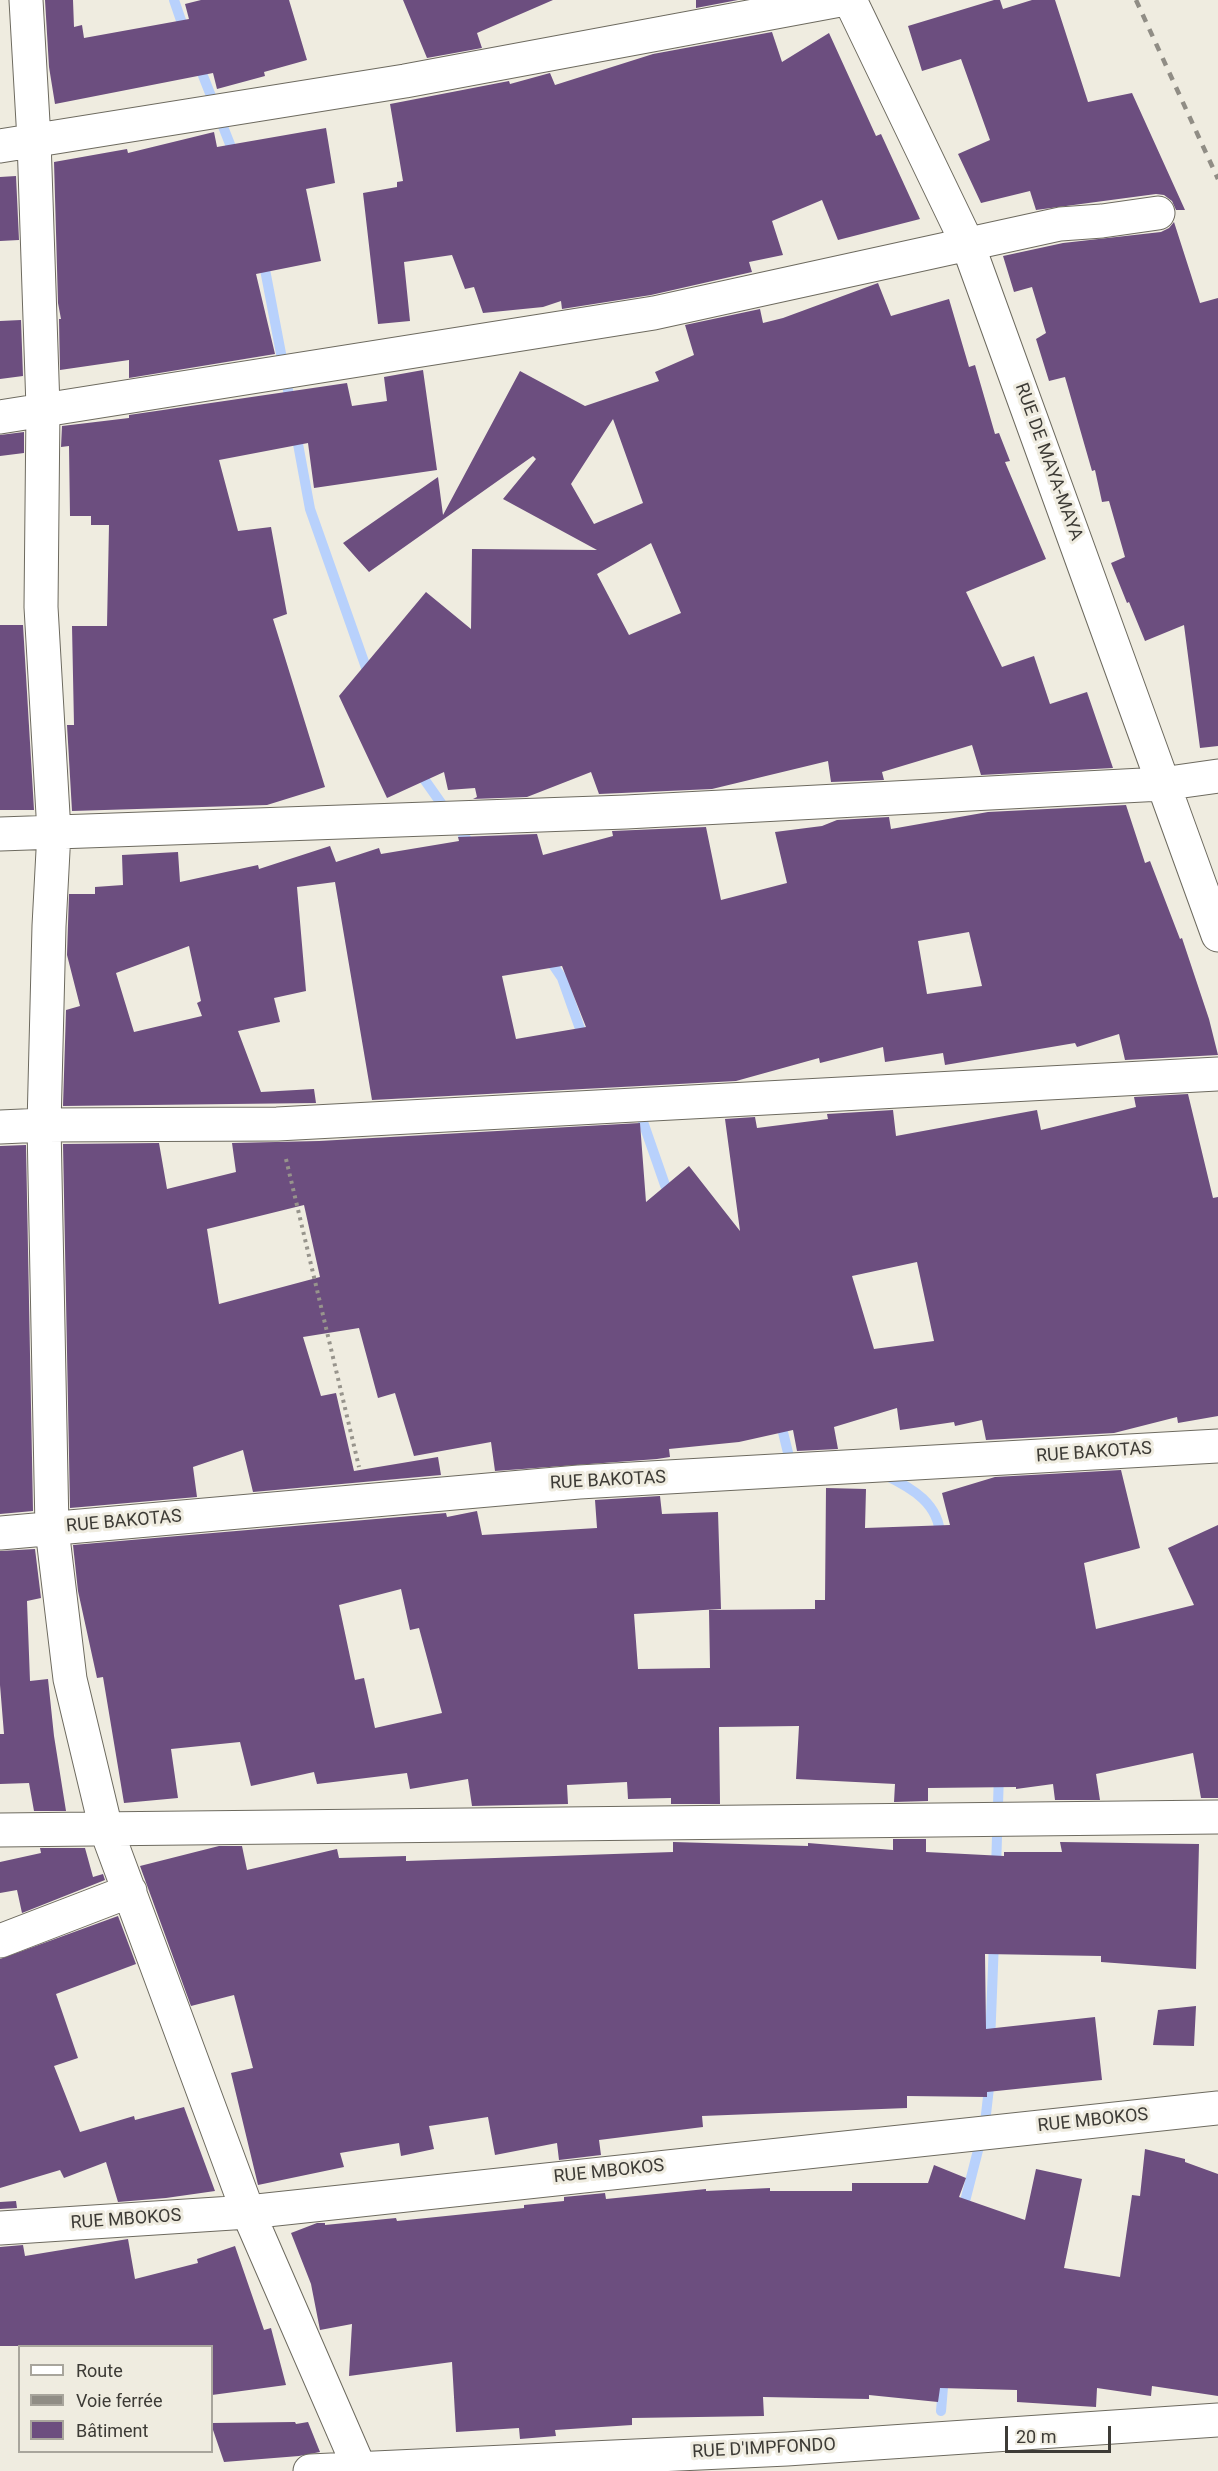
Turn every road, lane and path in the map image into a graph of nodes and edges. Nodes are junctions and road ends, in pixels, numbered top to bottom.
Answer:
1 (26, 0) edge
2 (840, 0) edge
3 (850, 0) edge
4 (34, 140) junction
5 (0, 146) edge
6 (1158, 213) dead end
7 (968, 245) junction
8 (44, 408) junction
9 (0, 417) edge
10 (1218, 776) edge
11 (1162, 784) junction
12 (54, 832) junction
13 (0, 834) edge
14 (1218, 934) edge
15 (1218, 1074) edge
16 (278, 1124) junction
17 (44, 1125) junction
18 (0, 1127) edge
19 (1218, 1446) edge
20 (367, 1500) junction
21 (52, 1529) junction
22 (0, 1533) edge
23 (1218, 1817) edge
24 (105, 1829) junction
25 (0, 1830) edge
26 (130, 1892) junction
27 (0, 1941) edge
28 (1218, 2108) edge
29 (248, 2212) junction
30 (0, 2228) edge
31 (1218, 2420) edge
32 (359, 2467) junction
33 (310, 2471) edge

1 - 4 street
2 - 4 street
3 - 7 street, RUE DE MAYA-MAYA
4 - 5 street
4 - 8 street
6 - 7 street
7 - 8 street
7 - 11 street, RUE DE MAYA-MAYA
8 - 9 street
8 - 12 street
10 - 11 street
11 - 12 street
11 - 14 street, RUE DE MAYA-MAYA
12 - 13 street
12 - 17 street
15 - 16 street
16 - 17 street
16 - 20 path
17 - 18 street
17 - 21 street
19 - 20 street, RUE BAKOTAS
20 - 21 street, RUE BAKOTAS
21 - 22 street, RUE BAKOTAS
21 - 24 street
23 - 24 street
24 - 25 street
24 - 26 street
26 - 27 street
26 - 29 street
28 - 29 street, RUE MBOKOS
29 - 30 street, RUE MBOKOS
29 - 32 street
31 - 32 street, RUE D'IMPFONDO
32 - 33 street, RUE D'IMPFONDO

